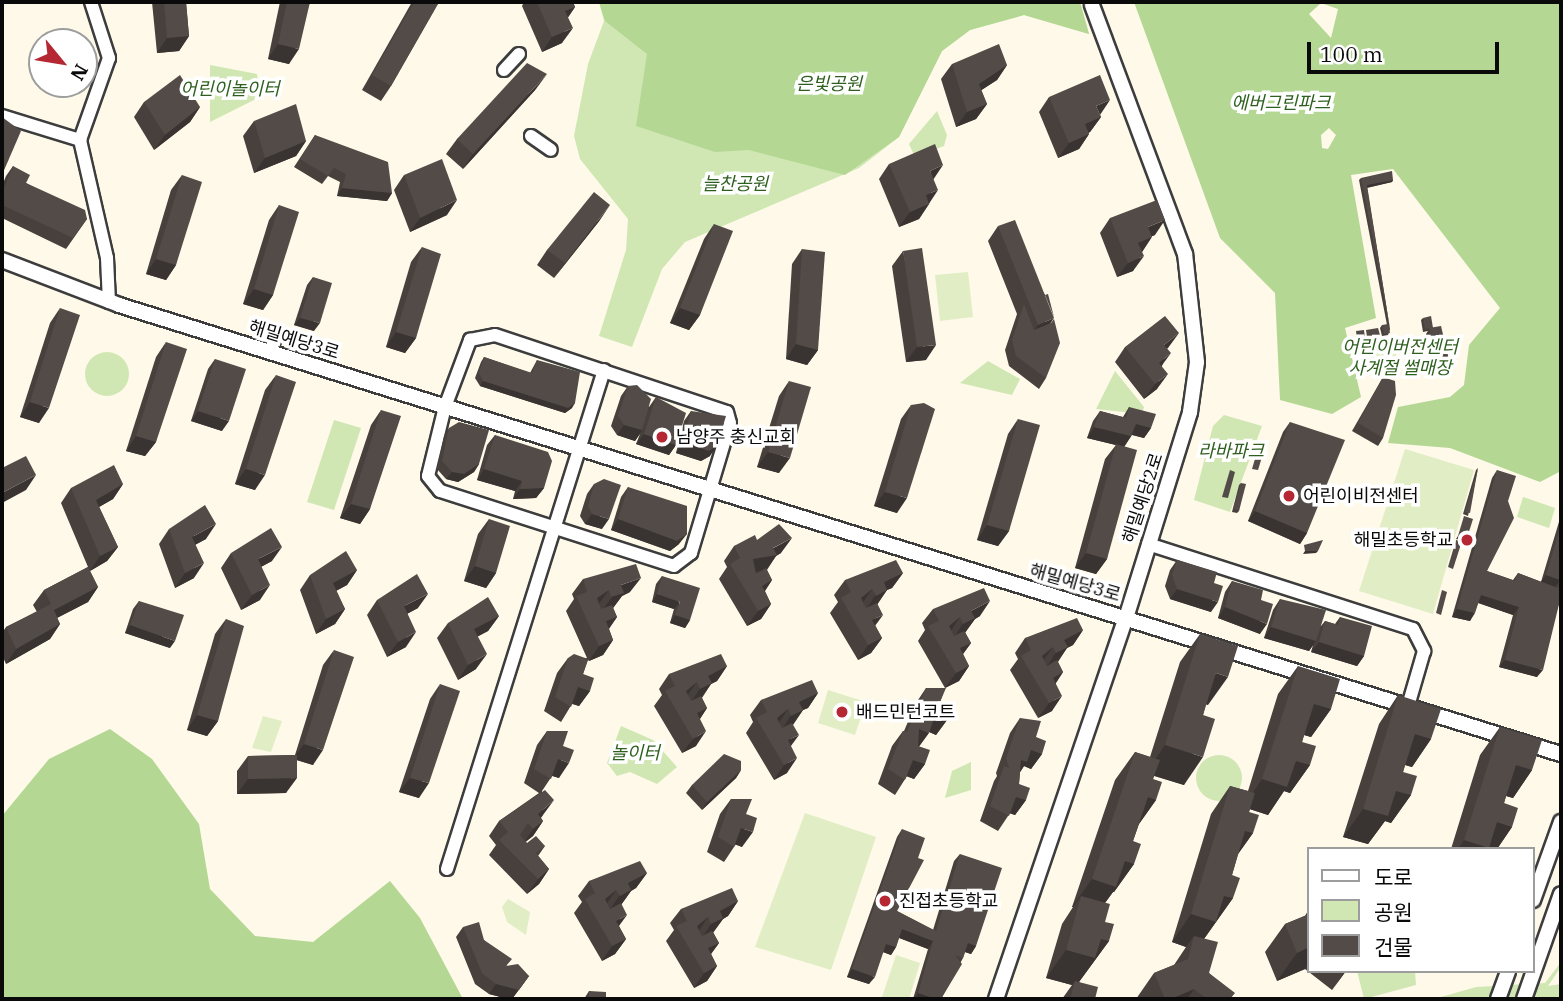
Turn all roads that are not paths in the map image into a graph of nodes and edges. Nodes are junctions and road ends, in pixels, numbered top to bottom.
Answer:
1 (92, 2) edge
2 (1092, 5) dead end
3 (519, 54) dead end
4 (503, 70) dead end
5 (2, 116) edge
6 (531, 136) dead end
7 (80, 140) junction
8 (551, 150) dead end
9 (2, 260) edge
10 (109, 302) junction
11 (278, 331) dead end
12 (270, 353) junction
13 (604, 370) junction
14 (445, 407) junction
15 (578, 448) junction
16 (711, 491) junction
17 (552, 529) junction
18 (1149, 544) junction
19 (1126, 618) junction
20 (1408, 706) junction
21 (1561, 754) edge
22 (1561, 822) edge
23 (447, 869) dead end
24 (1535, 894) edge
25 (1561, 894) edge
26 (1535, 967) edge
27 (1533, 973) edge
28 (1506, 974) edge
29 (996, 999) edge
30 (1498, 999) edge
31 (1524, 999) edge

1 - 7 street
2 - 18 street, 해밀예당2로
3 - 4 street
5 - 7 street
6 - 8 street
7 - 10 street
9 - 10 street, 해밀예당3로
10 - 12 street, 해밀예당3로
11 - 12 street
12 - 14 street, 해밀예당3로
13 - 14 street
13 - 15 street
13 - 16 street
14 - 15 street, 해밀예당3로
14 - 17 street
15 - 16 street, 해밀예당3로
15 - 17 street
16 - 17 street
16 - 19 street, 해밀예당3로
17 - 23 street
18 - 19 street, 해밀예당2로
18 - 20 street
19 - 20 street, 해밀예당3로
19 - 29 street, 해밀예당2로
20 - 21 street, 해밀예당3로
22 - 24 street
25 - 26 street
27 - 31 street
28 - 30 street

